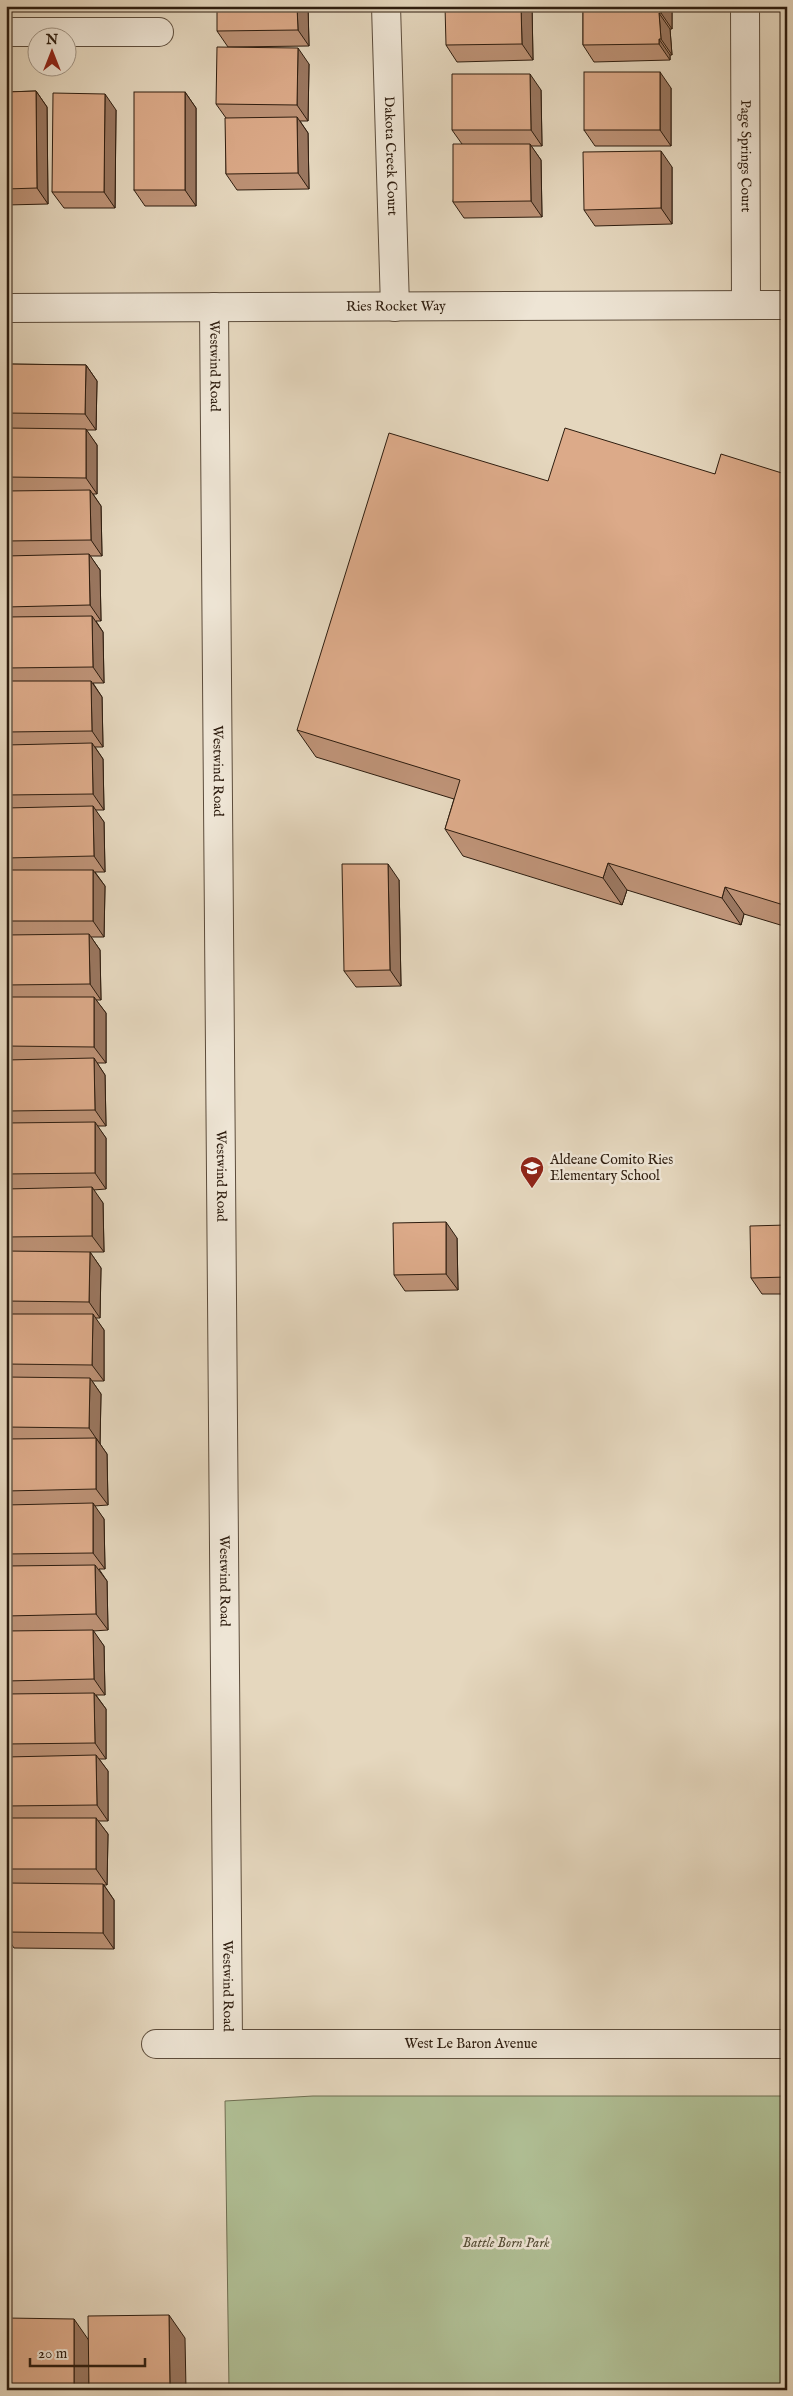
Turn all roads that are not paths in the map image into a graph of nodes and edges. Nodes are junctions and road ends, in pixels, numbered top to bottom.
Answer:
1 (386, 6) edge
2 (745, 6) edge
3 (6, 32) edge
4 (159, 32) dead end
5 (787, 304) edge
6 (746, 305) junction
7 (214, 307) junction
8 (395, 307) junction
9 (6, 308) edge
10 (156, 2044) dead end
11 (228, 2044) junction
12 (787, 2044) edge

1 - 8 street, Dakota Creek Court
2 - 6 street, Page Springs Court
3 - 4 street
5 - 6 street, Ries Rocket Way
6 - 8 street, Ries Rocket Way
7 - 8 street, Ries Rocket Way
7 - 9 street, Ries Rocket Way
7 - 11 street, Westwind Road
10 - 11 street, West Le Baron Avenue
11 - 12 street, West Le Baron Avenue

